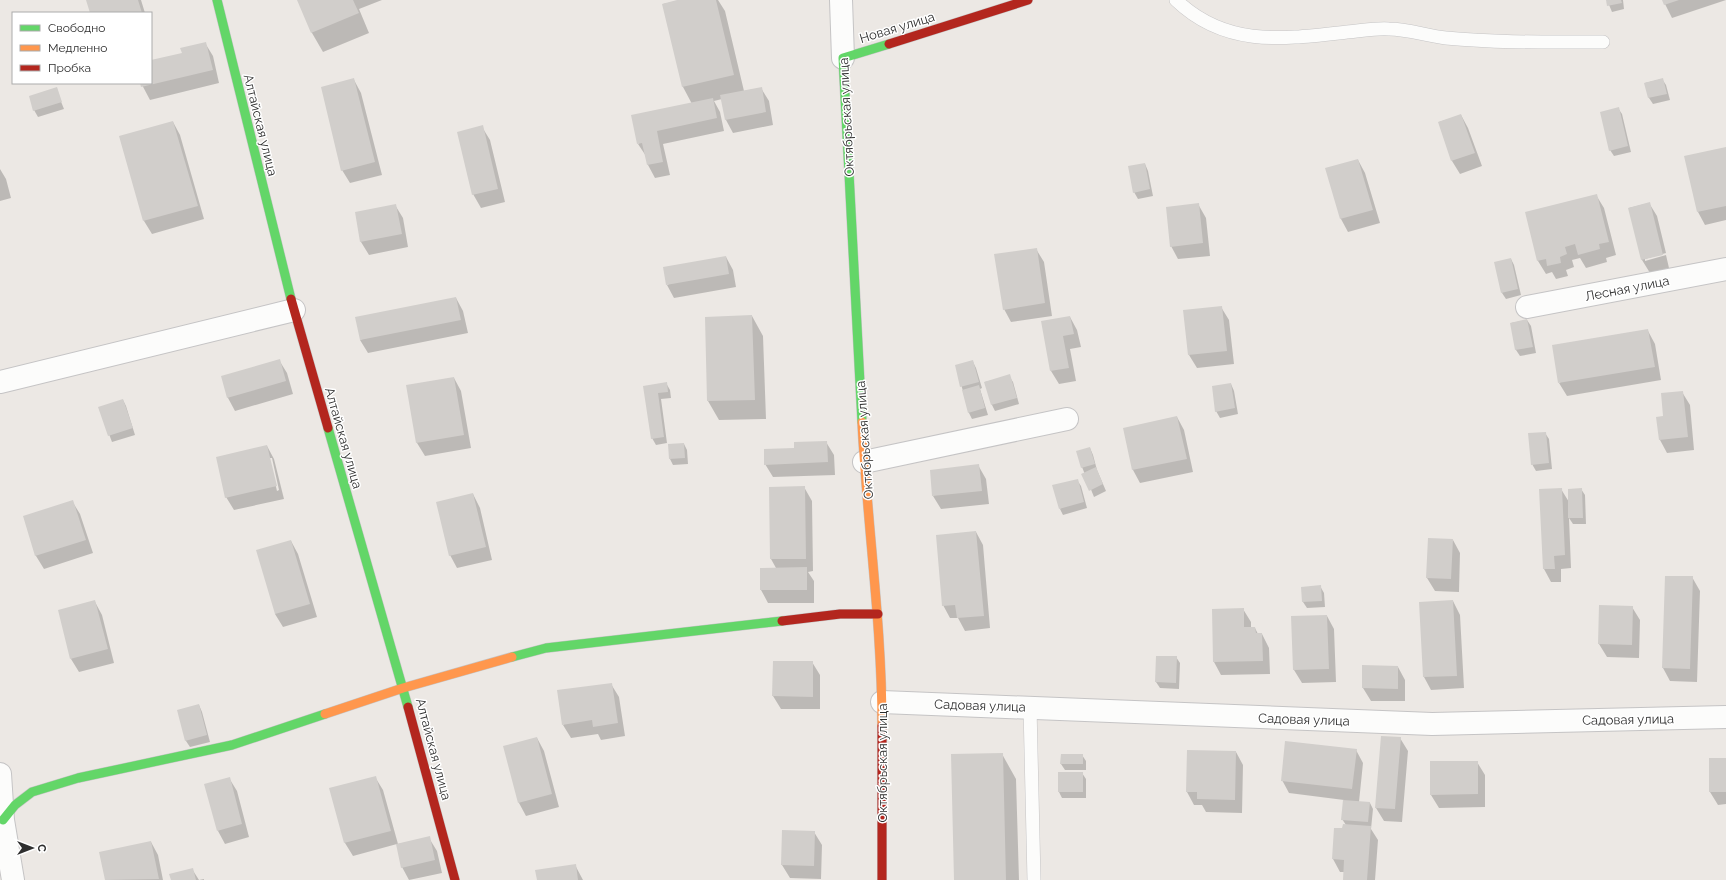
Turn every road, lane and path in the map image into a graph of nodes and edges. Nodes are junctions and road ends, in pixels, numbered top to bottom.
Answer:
1 (217, 0) edge
2 (841, 0) edge
3 (1028, 0) edge
4 (1176, 0) edge
5 (1602, 42) dead end
6 (843, 58) junction
7 (1726, 269) edge
8 (1527, 307) dead end
9 (294, 310) junction
10 (0, 382) edge
11 (1067, 419) dead end
12 (864, 462) junction
13 (878, 614) junction
14 (403, 688) junction
15 (882, 702) junction
16 (1030, 707) junction
17 (1726, 717) edge
18 (0, 774) edge
19 (1, 821) edge
20 (13, 880) edge
21 (455, 880) edge
22 (882, 880) edge
23 (1034, 880) edge

1 - 9 street, Алтайская улица
2 - 6 street, Октябрьская улица
3 - 6 street, Новая улица
4 - 5 lane
6 - 12 street, Октябрьская улица
7 - 8 street, Лесная улица
9 - 10 street
9 - 14 street, Алтайская улица
11 - 12 street
12 - 13 street, Октябрьская улица
13 - 14 street
13 - 15 street, Октябрьская улица
14 - 19 street
14 - 21 street, Алтайская улица
15 - 16 street, Садовая улица
15 - 22 street, Октябрьская улица
16 - 17 street, Садовая улица
16 - 23 lane
18 - 19 street
19 - 20 street

